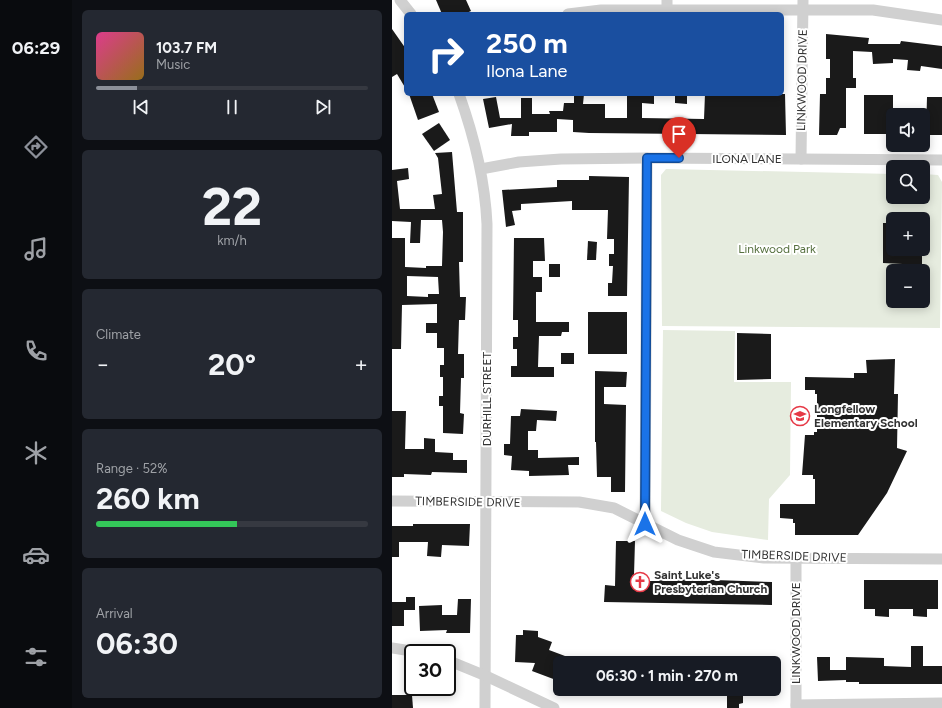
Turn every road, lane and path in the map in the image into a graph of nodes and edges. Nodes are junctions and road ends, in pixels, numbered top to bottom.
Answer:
1 (400, 0) edge
2 (803, 4) edge
3 (667, 5) edge
4 (409, 12) edge
5 (584, 12) edge
6 (942, 20) edge
7 (460, 96) edge
8 (647, 158) junction
9 (801, 159) junction
10 (942, 160) edge
11 (481, 169) junction
12 (392, 501) edge
13 (487, 502) junction
14 (645, 524) junction
15 (796, 558) junction
16 (942, 559) edge
17 (392, 648) edge
18 (404, 650) edge
19 (456, 664) edge
20 (486, 676) junction
21 (942, 703) edge
22 (913, 706) edge
23 (796, 707) edge
24 (485, 708) edge
25 (554, 708) edge

1 - 4 street
2 - 3 street
2 - 6 street
2 - 9 street, LINKWOOD DRIVE
3 - 5 street
7 - 11 street, DURHILL STREET
8 - 9 street, ILONA LANE
8 - 11 street, ILONA LANE
8 - 14 street
9 - 10 street, ILONA LANE
11 - 13 street, DURHILL STREET
12 - 13 street, TIMBERSIDE DRIVE
13 - 14 street, TIMBERSIDE DRIVE
13 - 20 street, DURHILL STREET
14 - 15 street, TIMBERSIDE DRIVE
15 - 16 street, TIMBERSIDE DRIVE
15 - 23 street, LINKWOOD DRIVE
17 - 18 street
19 - 20 street
20 - 24 street, DURHILL STREET
20 - 25 street
21 - 22 street
22 - 23 street

